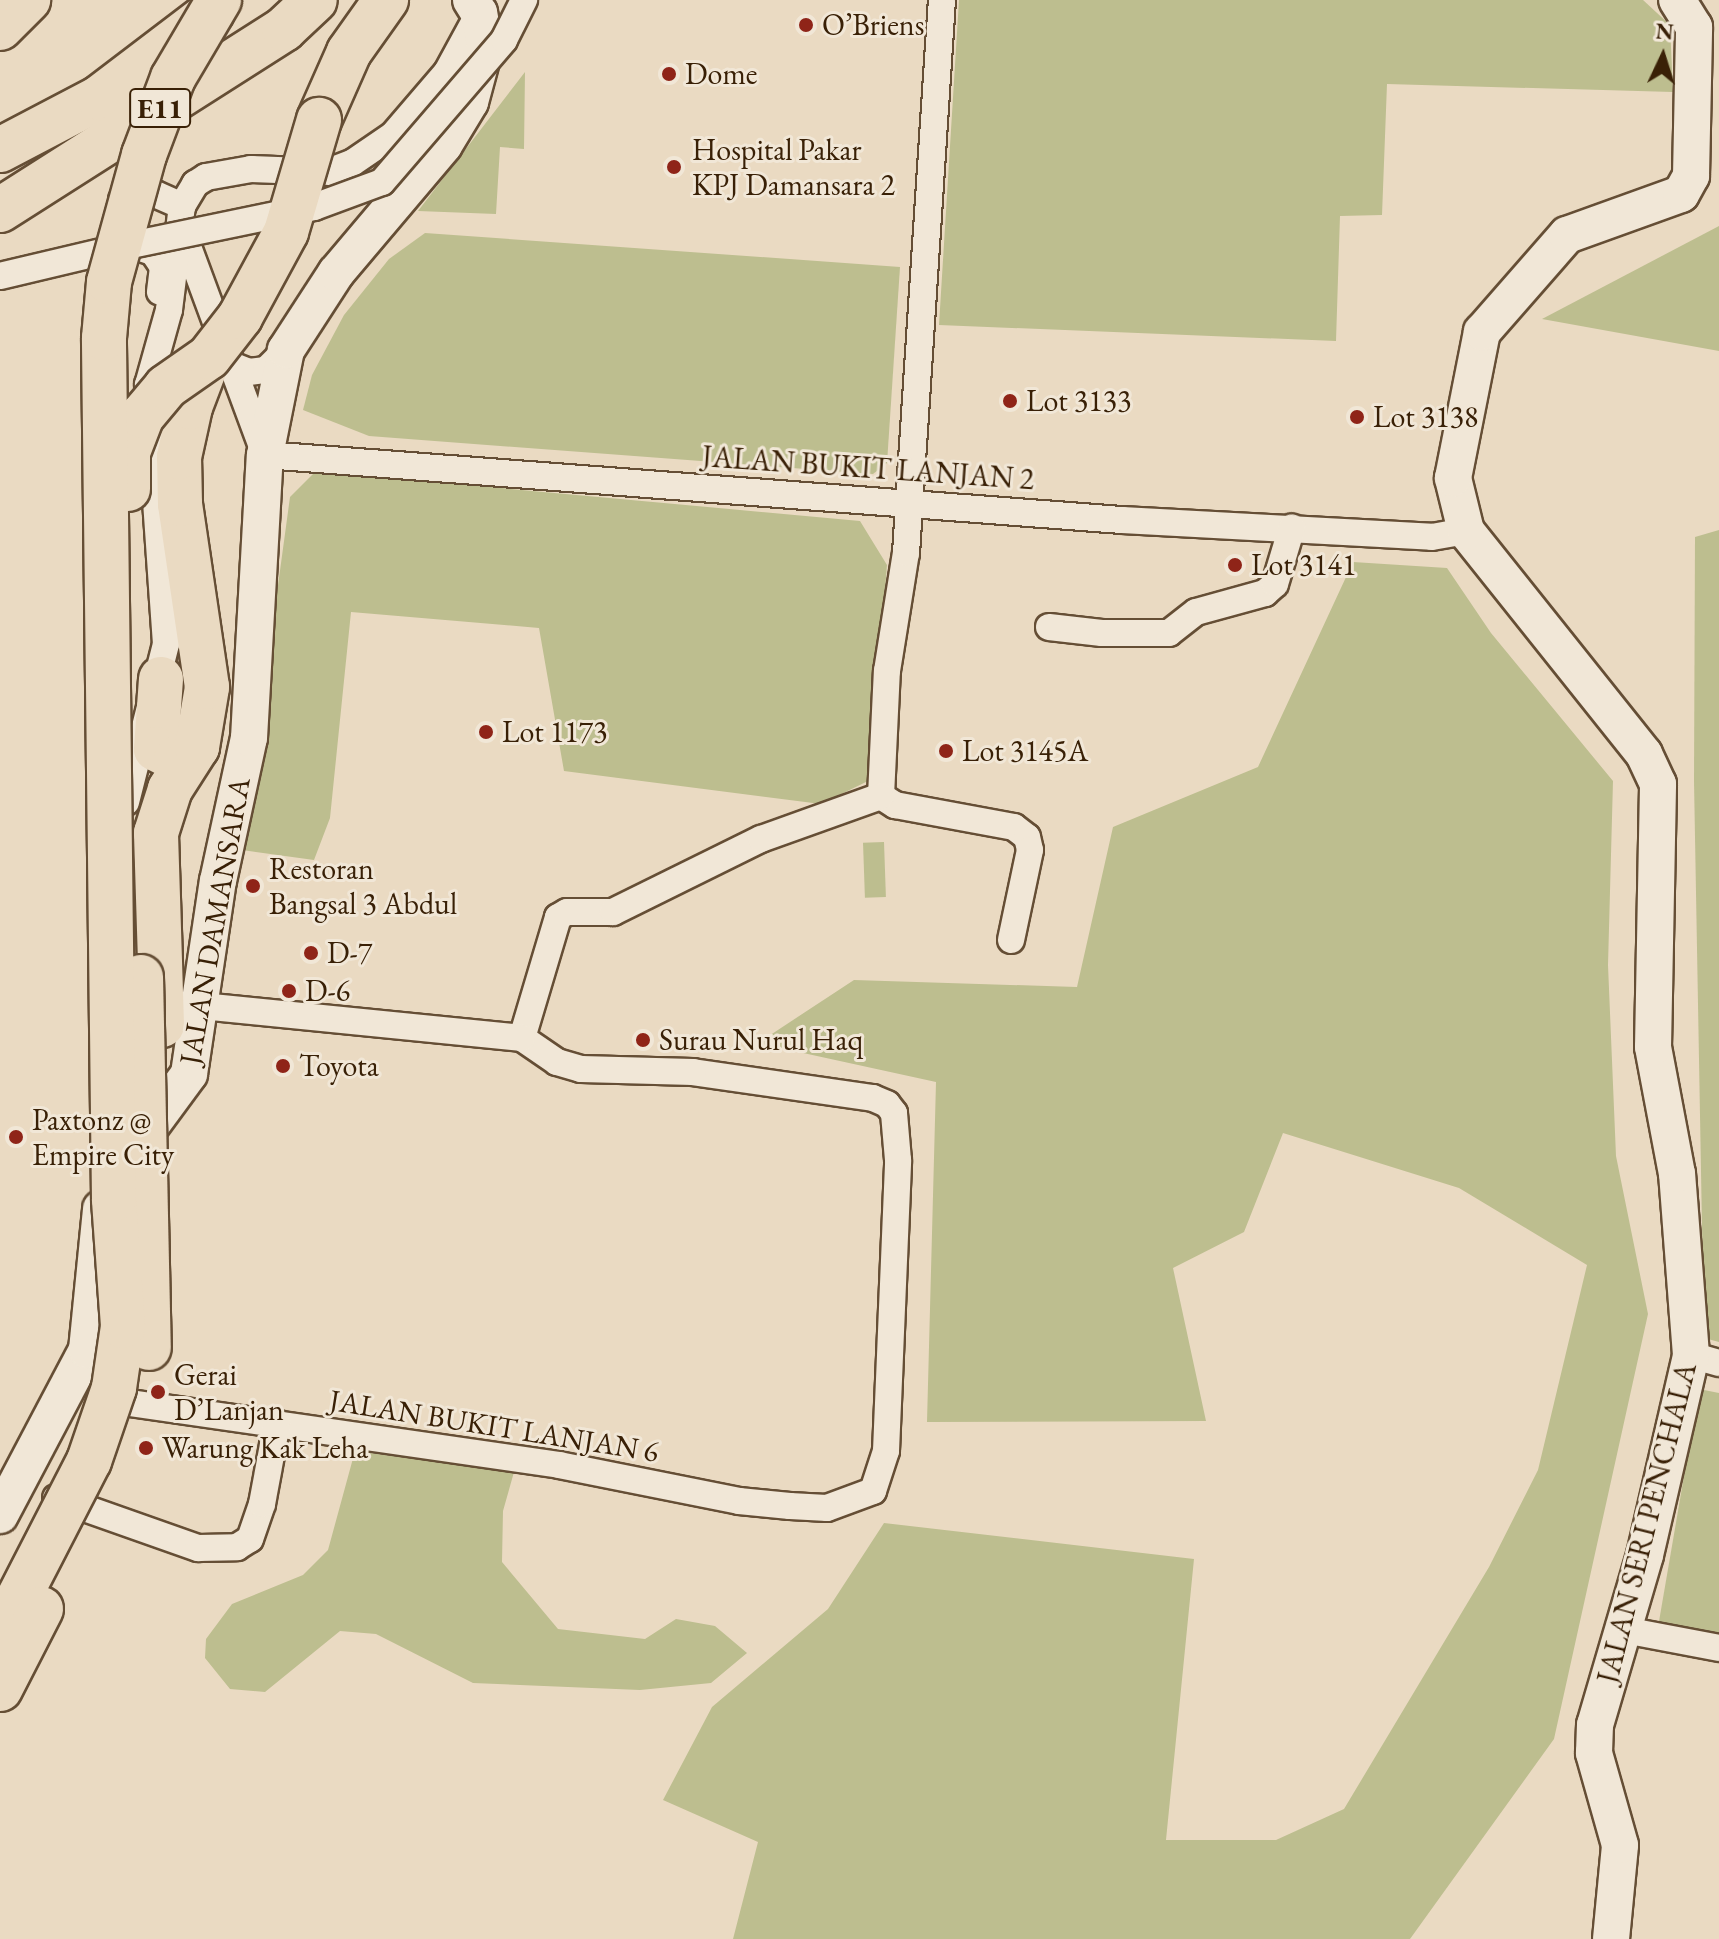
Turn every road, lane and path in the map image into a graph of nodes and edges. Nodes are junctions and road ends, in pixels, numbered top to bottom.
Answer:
1 (28, 0) edge
2 (223, 0) edge
3 (315, 0) edge
4 (524, 0) edge
5 (942, 0) edge
6 (1677, 0) edge
7 (479, 4) edge
8 (379, 10) edge
9 (0, 28) edge
10 (0, 117) edge
11 (393, 135) junction
12 (0, 150) edge
13 (284, 170) dead end
14 (328, 172) dead end
15 (395, 184) junction
16 (122, 200) dead end
17 (0, 210) edge
18 (181, 216) junction
19 (131, 245) junction
20 (0, 276) edge
21 (156, 302) dead end
22 (286, 350) junction
23 (220, 361) junction
24 (265, 455) junction
25 (907, 503) junction
26 (1292, 527) junction
27 (1466, 531) junction
28 (1049, 627) dead end
29 (161, 679) junction
30 (197, 747) junction
31 (881, 796) junction
32 (1011, 940) dead end
33 (200, 1006) junction
34 (522, 1038) junction
35 (131, 1152) junction
36 (101, 1209) joint
37 (1705, 1359) edge
38 (102, 1399) junction
39 (277, 1423) junction
40 (48, 1426) junction
41 (80, 1443) junction
42 (53, 1497) junction
43 (0, 1515) edge
44 (0, 1594) edge
45 (1624, 1630) junction
46 (0, 1634) edge
47 (1719, 1648) edge
48 (0, 1689) edge
49 (1611, 1939) edge

1 - 9 highway
2 - 10 highway
2 - 12 highway, E11
2 - 46 highway, bridge
3 - 17 highway, E11
4 - 15 street, bridge
5 - 25 street
6 - 27 street, JALAN SERI PENCHALA
7 - 11 street
7 - 15 street
8 - 23 highway, bridge
11 - 14 street
11 - 15 street
13 - 18 street
15 - 19 street, bridge
15 - 22 street
16 - 18 street
18 - 23 street
18 - 29 street
19 - 20 street
19 - 21 street
22 - 23 street
22 - 24 street, JALAN DAMANSARA
23 - 24 street
23 - 30 highway
23 - 48 highway, bridge
24 - 25 street, JALAN BUKIT LANJAN 2
24 - 33 street, JALAN DAMANSARA
25 - 26 street, JALAN BUKIT LANJAN 2
25 - 31 street
26 - 27 street, JALAN BUKIT LANJAN 2
26 - 28 street
27 - 37 street, JALAN SERI PENCHALA
29 - 30 highway
29 - 36 street
30 - 35 highway
31 - 32 street
31 - 34 street
33 - 34 street
33 - 35 street, JALAN DAMANSARA
34 - 39 street, JALAN BUKIT LANJAN 6
35 - 38 street
36 - 40 street
37 - 45 street, JALAN SERI PENCHALA
38 - 39 street, JALAN BUKIT LANJAN 6
38 - 41 street
39 - 42 street
40 - 41 street
40 - 43 street
41 - 42 street
42 - 44 street
45 - 47 street
45 - 49 street, JALAN SERI PENCHALA

